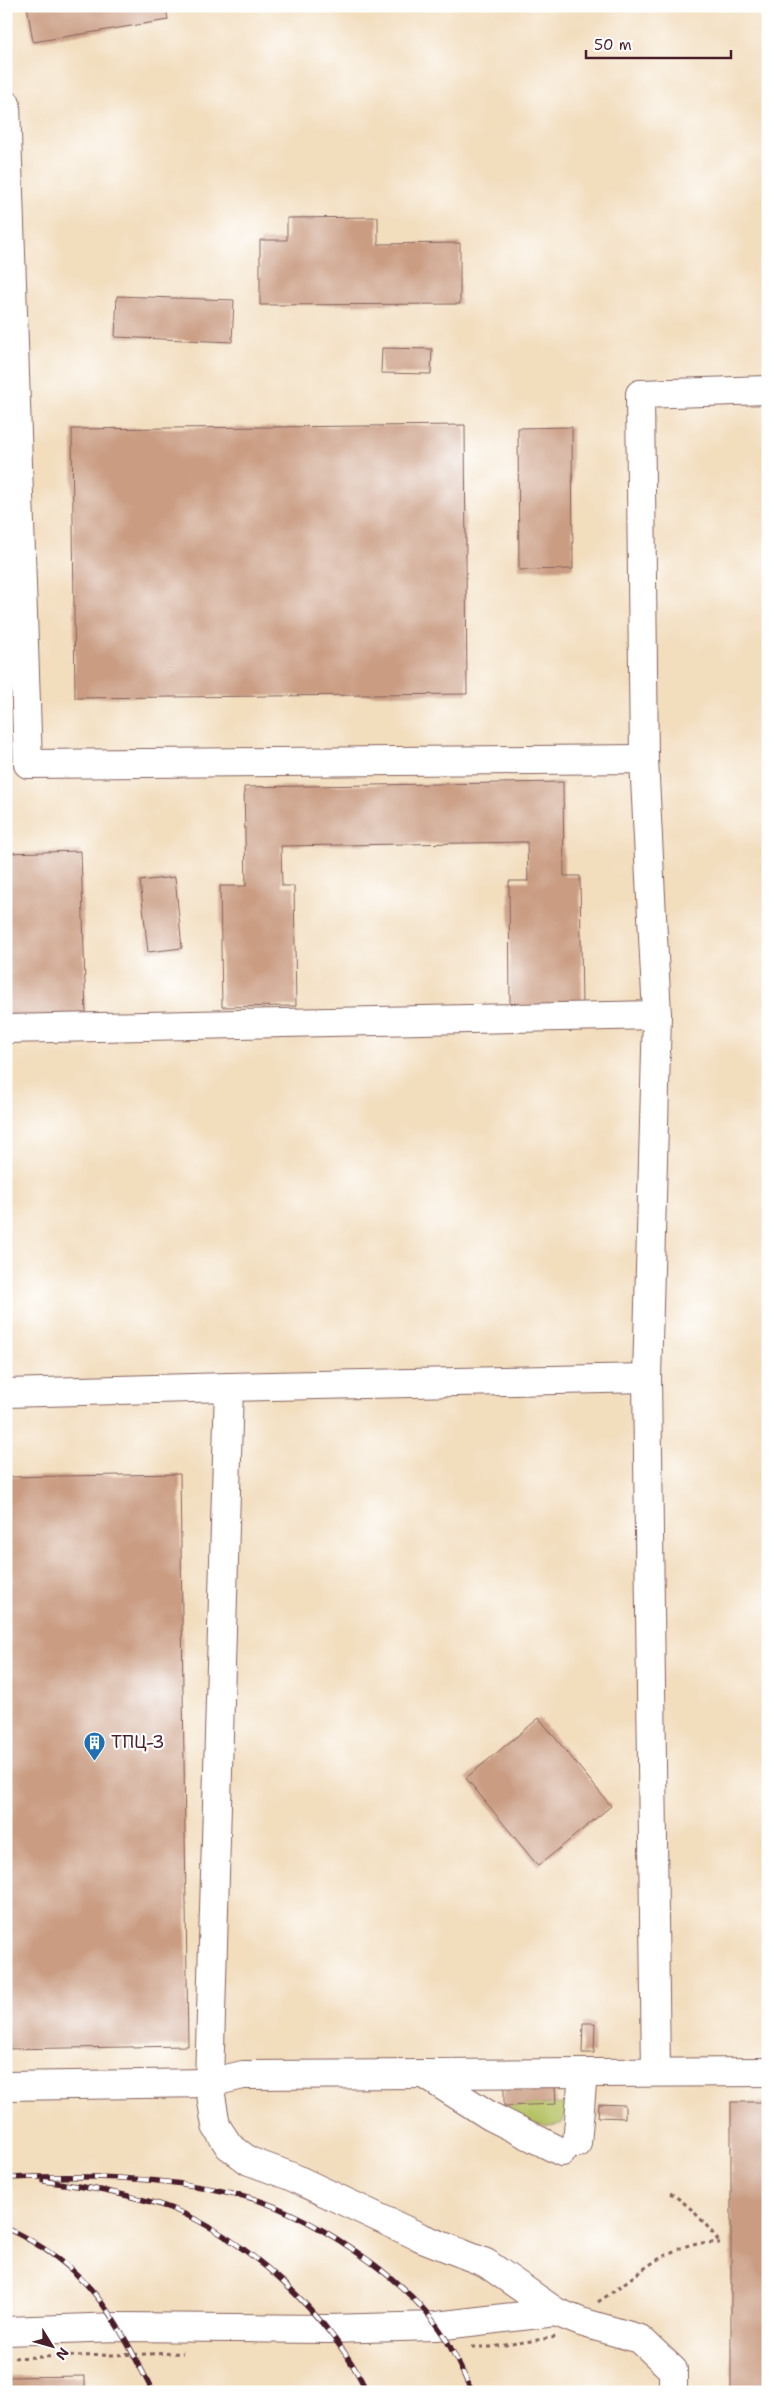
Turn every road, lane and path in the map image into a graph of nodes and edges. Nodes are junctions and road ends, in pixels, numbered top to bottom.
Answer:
1 (6, 104) edge
2 (768, 390) edge
3 (644, 759) junction
4 (656, 1015) junction
5 (6, 1029) edge
6 (647, 1378) junction
7 (229, 1387) junction
8 (6, 1393) edge
9 (656, 2072) junction
10 (768, 2072) edge
11 (583, 2073) junction
12 (424, 2074) junction
13 (209, 2083) junction
14 (6, 2086) edge
15 (670, 2193) dead end
16 (590, 2308) dead end
17 (556, 2312) junction
18 (6, 2331) edge
19 (673, 2392) edge

1 - 3 lane
2 - 3 lane
3 - 4 lane
4 - 5 lane
4 - 6 lane
6 - 7 lane
6 - 9 lane
7 - 8 lane
7 - 13 lane
9 - 10 lane
9 - 11 lane
11 - 12 lane
11 - 12 lane
12 - 13 lane
13 - 14 lane
13 - 17 lane
15 - 16 path
17 - 18 lane
17 - 19 lane

